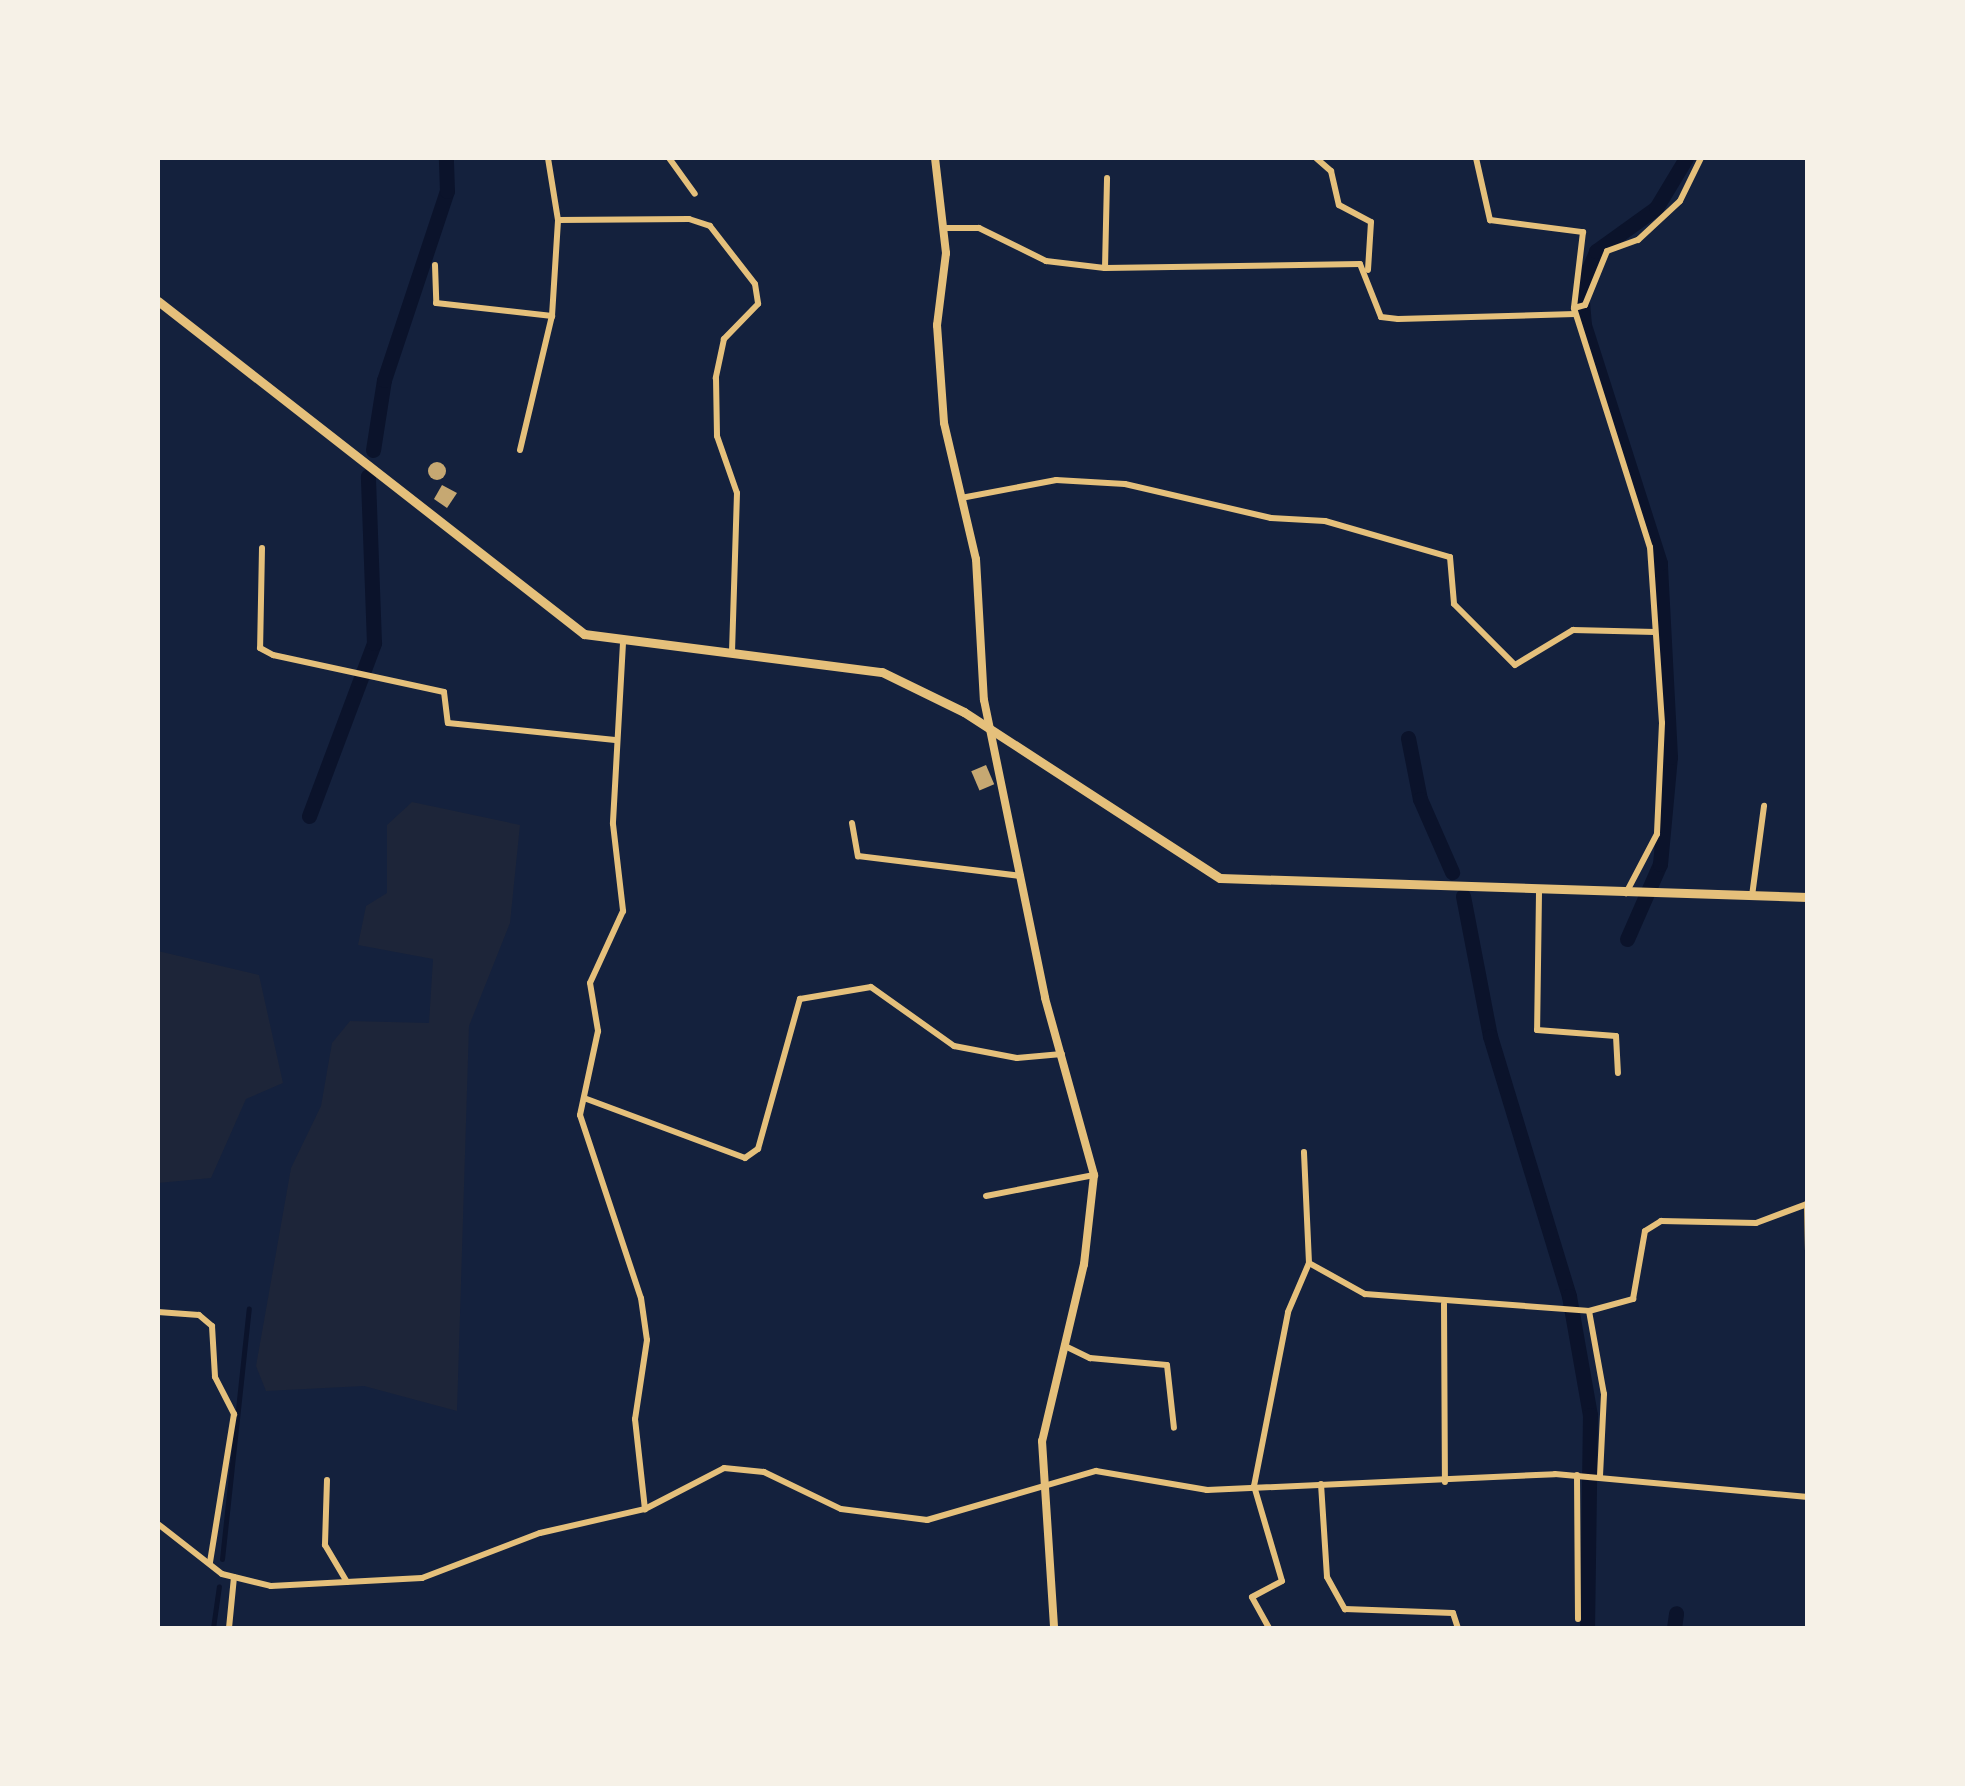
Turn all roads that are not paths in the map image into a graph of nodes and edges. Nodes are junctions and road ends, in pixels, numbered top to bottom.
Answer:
1 (548, 158) edge
2 (669, 158) edge
3 (935, 158) edge
4 (1316, 158) edge
5 (1476, 158) edge
6 (1701, 158) edge
7 (1107, 178) dead end
8 (695, 194) dead end
9 (558, 220) junction
10 (944, 228) junction
11 (435, 266) dead end
12 (1105, 268) junction
13 (1368, 270) junction
14 (158, 301) edge
15 (1578, 309) junction
16 (552, 316) junction
17 (1808, 319) edge
18 (1808, 364) edge
19 (520, 450) dead end
20 (960, 498) junction
21 (262, 548) dead end
22 (1655, 632) junction
23 (623, 643) junction
24 (732, 652) junction
25 (991, 731) junction
26 (616, 740) junction
27 (1764, 806) dead end
28 (852, 822) dead end
29 (1022, 876) junction
30 (1540, 894) junction
31 (1624, 896) junction
32 (1752, 897) junction
33 (1808, 897) edge
34 (1062, 1054) junction
35 (1618, 1073) dead end
36 (584, 1098) junction
37 (1304, 1152) dead end
38 (1094, 1175) junction
39 (986, 1196) dead end
40 (1807, 1203) edge
41 (1808, 1250) edge
42 (1309, 1263) junction
43 (1444, 1304) junction
44 (1589, 1310) junction
45 (158, 1312) edge
46 (1065, 1346) junction
47 (1174, 1428) dead end
48 (1576, 1474) junction
49 (1600, 1477) junction
50 (327, 1480) dead end
51 (1040, 1482) junction
52 (1446, 1482) junction
53 (1321, 1484) junction
54 (1254, 1486) junction
55 (1808, 1497) edge
56 (645, 1509) junction
57 (158, 1524) edge
58 (210, 1563) junction
59 (234, 1577) junction
60 (347, 1582) junction
61 (1578, 1619) dead end
62 (229, 1628) edge
63 (1054, 1628) edge
64 (1269, 1628) edge
65 (1458, 1628) edge

1 - 9 street
2 - 8 street
3 - 10 street
4 - 13 street
5 - 15 street
6 - 15 street
7 - 12 street
9 - 16 street
9 - 24 street
10 - 12 street
10 - 20 street
11 - 16 street
12 - 13 street
13 - 15 street
14 - 23 main road
15 - 22 street
16 - 19 street
17 - 18 street
20 - 22 street
20 - 25 street
21 - 26 street
22 - 31 street
23 - 24 main road
23 - 26 street
24 - 25 main road
25 - 29 street
25 - 30 main road
26 - 36 street
27 - 32 street
28 - 29 street
29 - 34 street
30 - 31 main road
30 - 35 street
31 - 32 main road
32 - 33 main road
34 - 36 street
34 - 38 street
36 - 56 street
37 - 42 street
38 - 39 street
38 - 46 street
40 - 41 street
40 - 44 street
42 - 43 street
42 - 54 street
43 - 44 street
43 - 52 street
44 - 49 street
45 - 58 street
46 - 47 street
46 - 51 street
48 - 49 street
48 - 52 street
48 - 61 street
49 - 55 street
50 - 60 street
51 - 54 street
51 - 56 street
51 - 63 street
52 - 53 street
53 - 54 street
53 - 65 street
54 - 64 street
56 - 60 street
57 - 58 street
58 - 59 street
59 - 60 street
59 - 62 street

